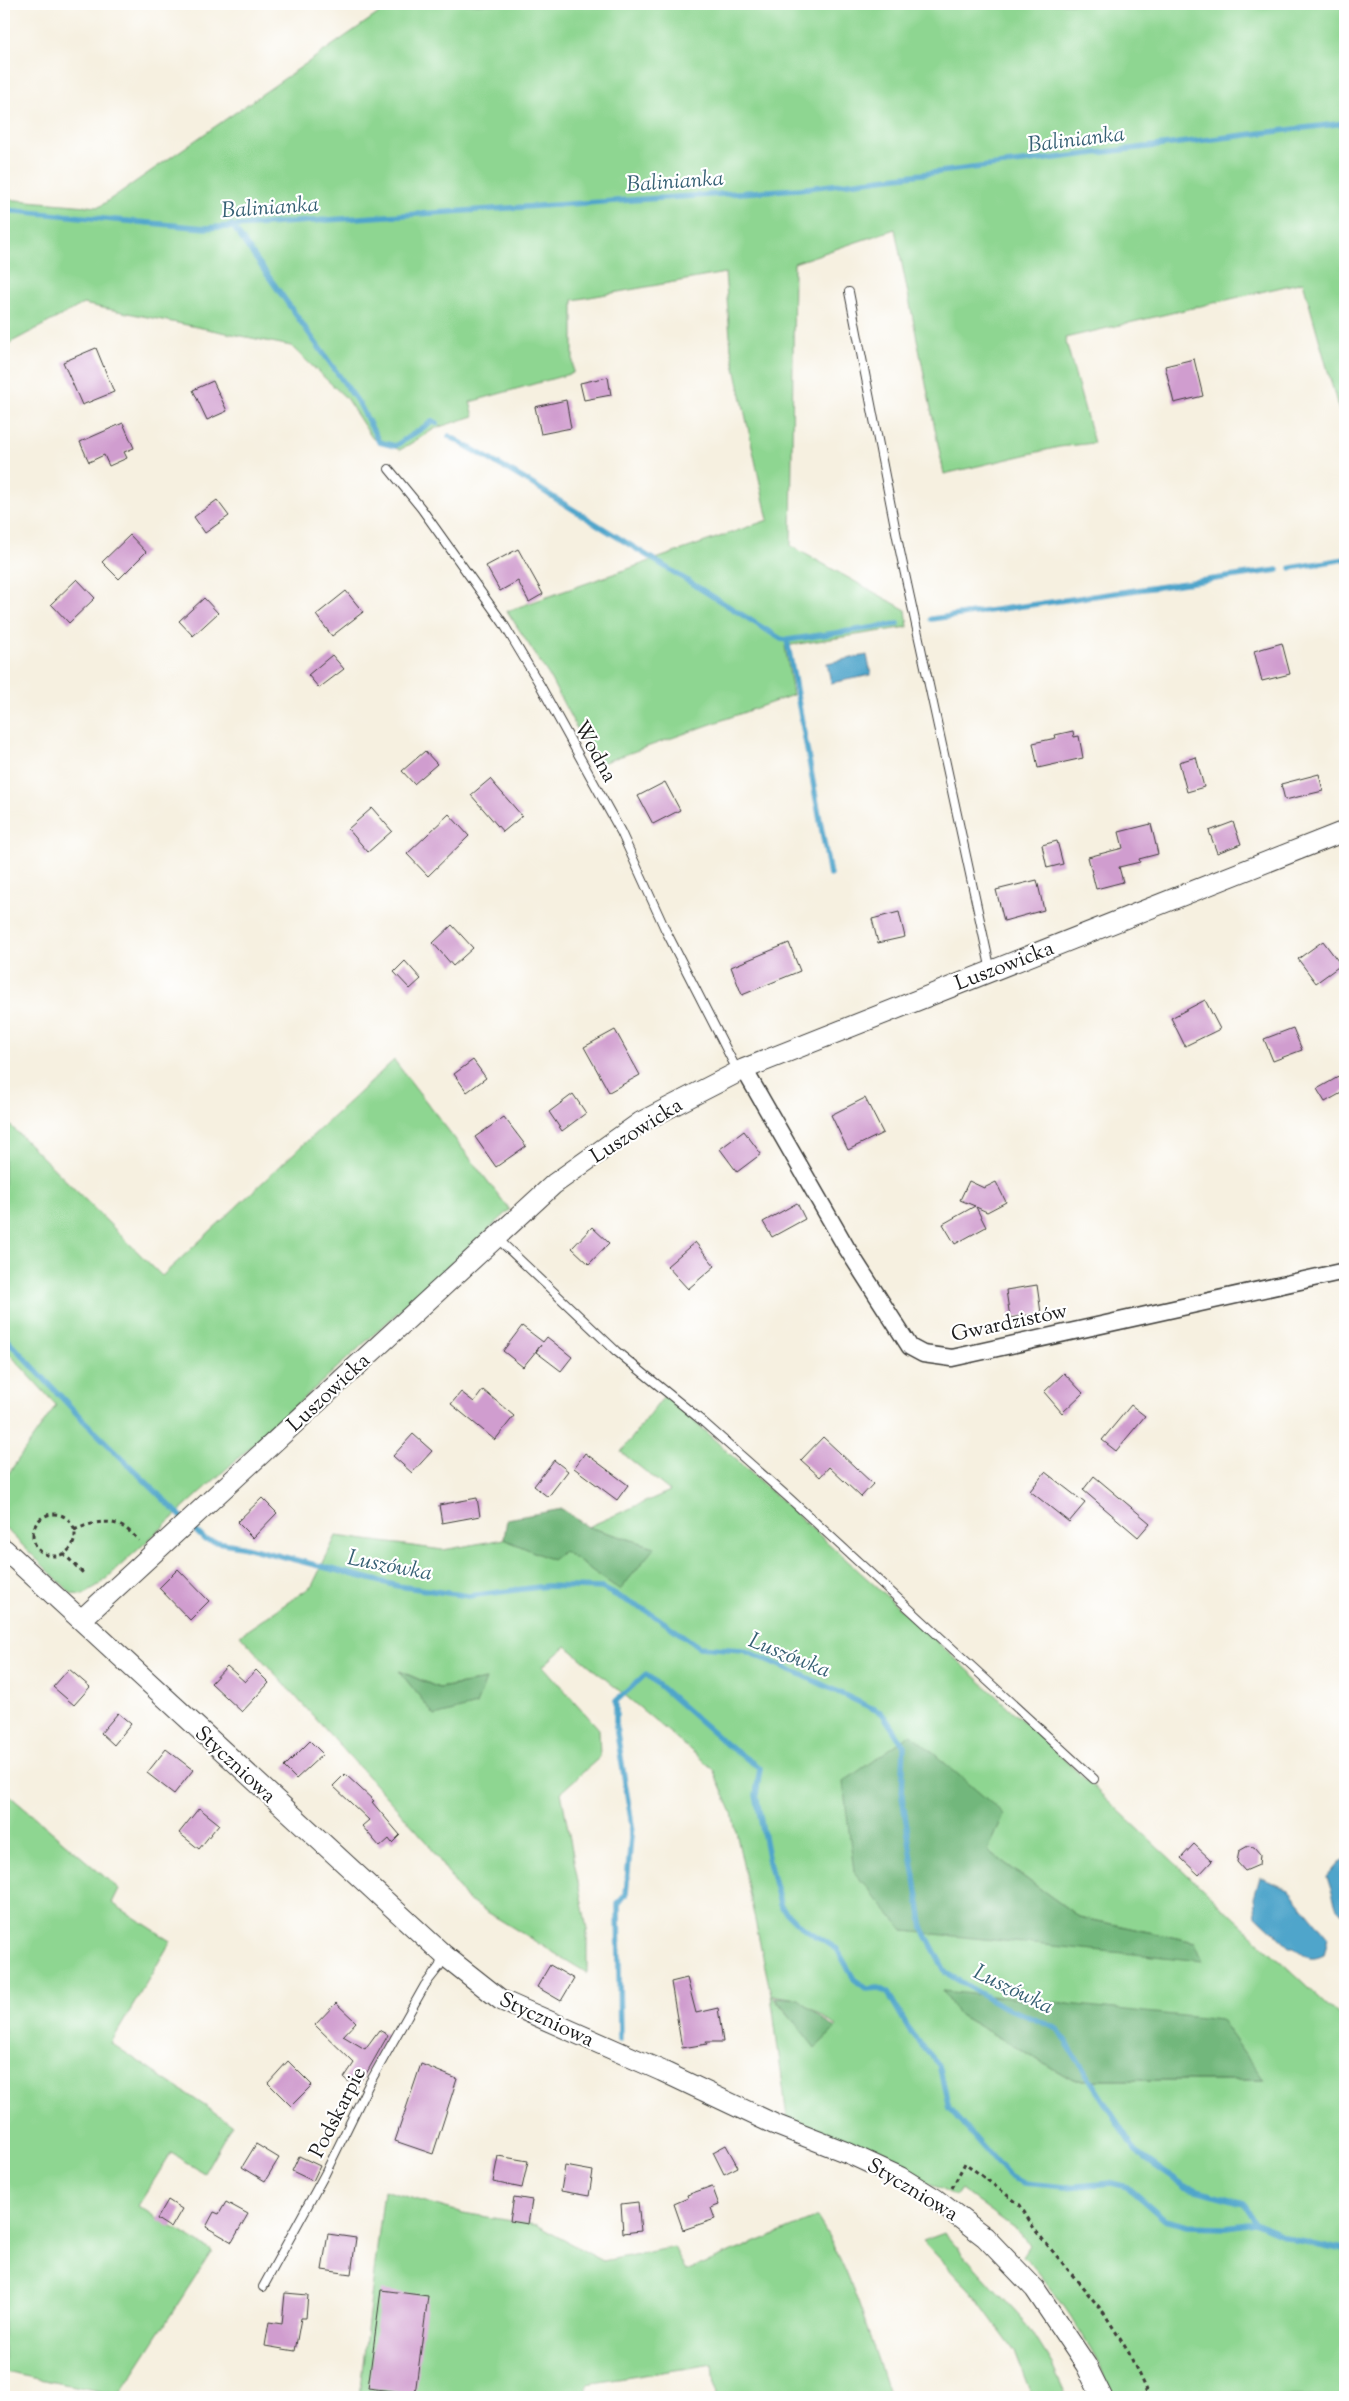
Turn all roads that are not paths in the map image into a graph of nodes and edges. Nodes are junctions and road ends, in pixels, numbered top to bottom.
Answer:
1 (849, 292) dead end
2 (389, 469) dead end
3 (1345, 831) edge
4 (991, 971) junction
5 (741, 1071) junction
6 (496, 1238) junction
7 (1345, 1271) edge
8 (4, 1549) edge
9 (81, 1620) junction
10 (1094, 1779) dead end
11 (444, 1955) junction
12 (263, 2287) dead end
13 (1102, 2397) edge

1 - 4 lane
2 - 5 lane, Wodna
3 - 4 street, Luszowicka
4 - 5 street, Luszowicka
5 - 6 street, Luszowicka
5 - 7 street, Gwardzistów
6 - 9 street, Luszowicka
6 - 10 lane
8 - 9 street, Styczniowa
9 - 11 street, Styczniowa
11 - 12 lane, Podskarpie
11 - 13 street, Styczniowa

